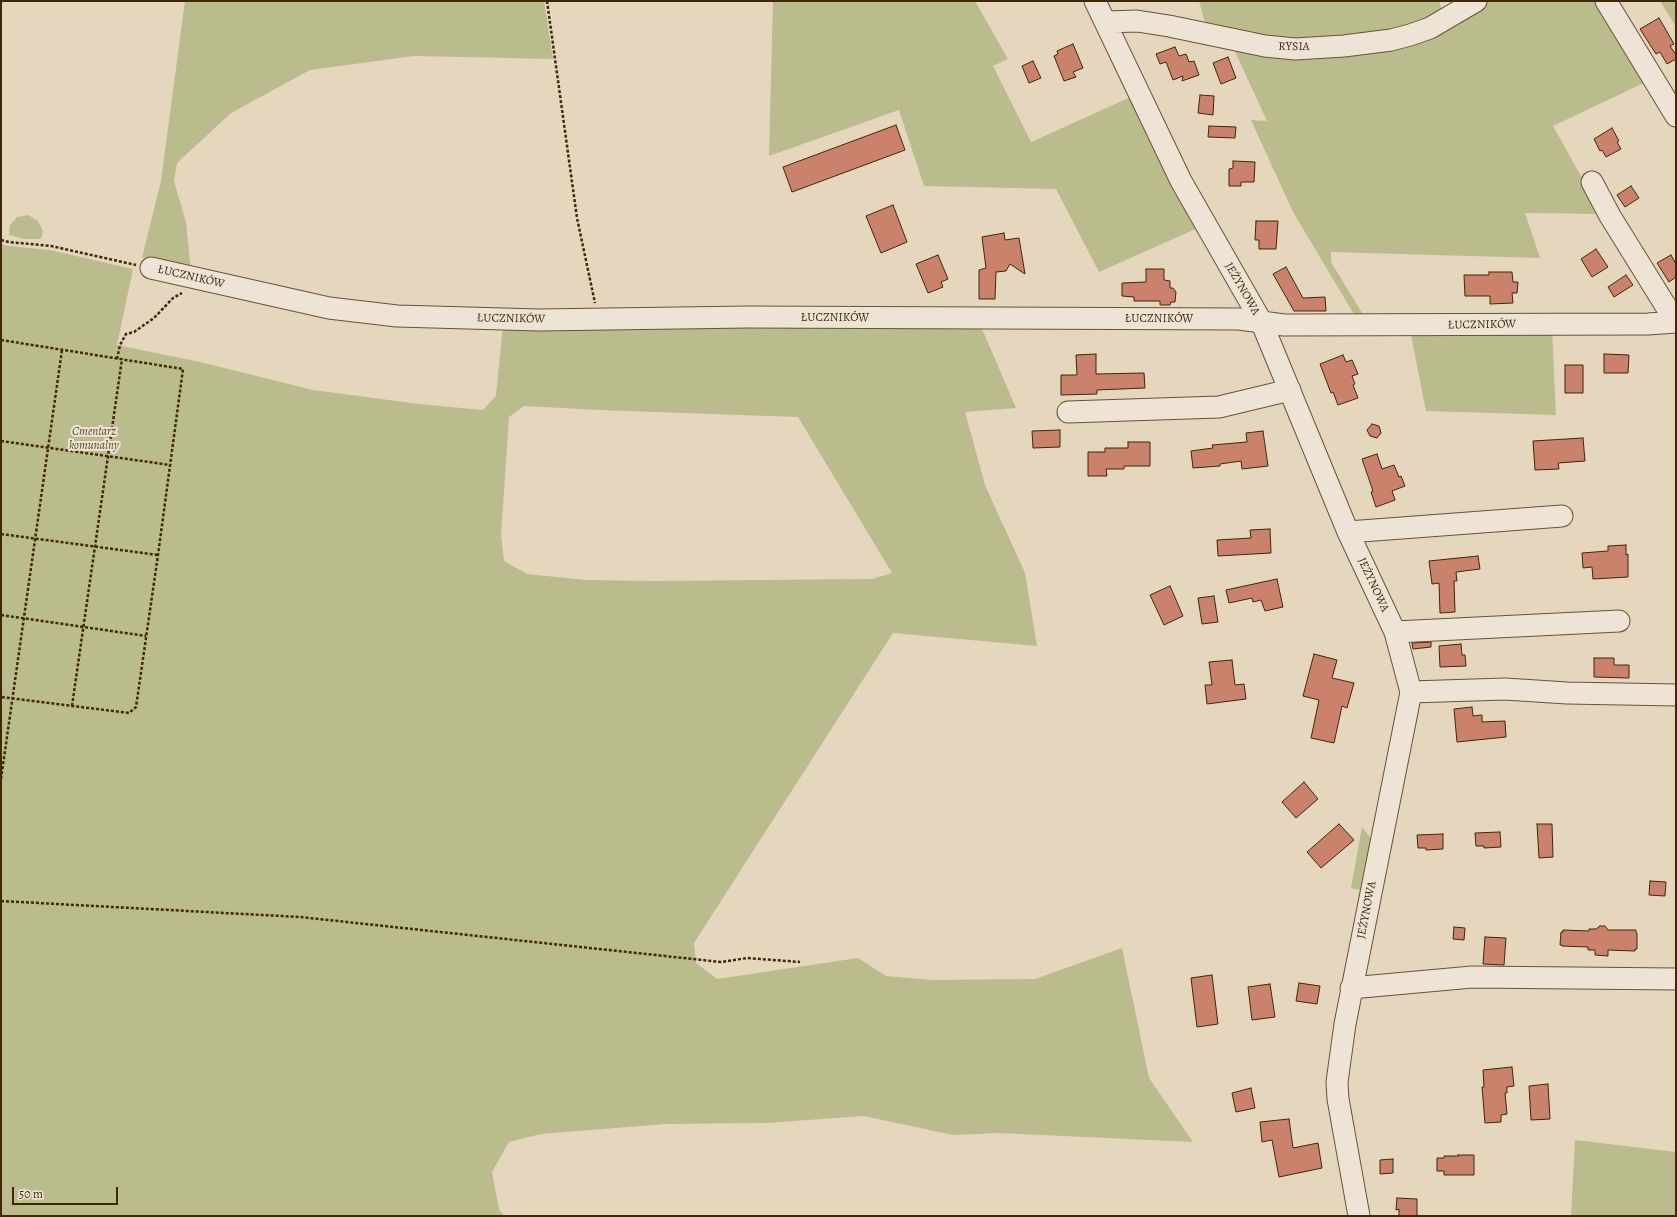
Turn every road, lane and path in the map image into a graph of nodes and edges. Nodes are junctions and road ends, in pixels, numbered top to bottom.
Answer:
1 (547, 1) edge
2 (1095, 1) edge
3 (1476, 1) edge
4 (1606, 1) edge
5 (1106, 22) junction
6 (1676, 116) edge
7 (1592, 182) dead end
8 (1, 240) edge
9 (152, 268) joint
10 (196, 278) junction
11 (600, 319) junction
12 (1261, 322) junction
13 (1674, 322) edge
14 (1, 340) edge
15 (62, 350) junction
16 (117, 359) junction
17 (122, 359) junction
18 (1290, 390) junction
19 (1068, 412) dead end
20 (1, 441) edge
21 (48, 447) junction
22 (108, 456) junction
23 (170, 465) junction
24 (1562, 516) dead end
25 (1348, 532) junction
26 (1, 534) edge
27 (36, 539) junction
28 (96, 547) junction
29 (158, 555) junction
30 (1, 615) edge
31 (24, 618) junction
32 (1620, 621) dead end
33 (84, 627) junction
34 (1395, 632) junction
35 (146, 636) junction
36 (1411, 692) junction
37 (1676, 695) edge
38 (1, 697) edge
39 (13, 698) junction
40 (72, 706) junction
41 (1, 779) edge
42 (1, 901) edge
43 (800, 962) dead end
44 (1676, 979) edge
45 (1352, 988) junction
46 (1359, 1216) edge

1 - 11 path
2 - 5 street, JEŻYNOWA
3 - 5 street, RYSIA
4 - 6 street
5 - 12 street, JEŻYNOWA
7 - 13 street
8 - 9 path, ŁUCZNIKÓW
9 - 10 street, ŁUCZNIKÓW
10 - 11 street, ŁUCZNIKÓW
10 - 16 path
11 - 12 street, ŁUCZNIKÓW
12 - 13 street, ŁUCZNIKÓW
12 - 18 street, JEŻYNOWA
14 - 15 path
15 - 16 path
15 - 21 path
16 - 17 path
17 - 22 path
17 - 23 path
18 - 19 street
18 - 25 street, JEŻYNOWA
20 - 21 path
21 - 22 path
21 - 27 path
22 - 23 path
22 - 28 path
23 - 29 path
24 - 25 street
25 - 34 street, JEŻYNOWA
26 - 27 path
27 - 28 path
27 - 31 path
28 - 29 path
28 - 33 path
29 - 35 path
30 - 31 path
31 - 33 path
31 - 39 path
32 - 34 street
33 - 35 path
33 - 40 path
34 - 36 street, JEŻYNOWA
35 - 40 path
36 - 37 street
36 - 45 street, JEŻYNOWA
38 - 39 path
39 - 40 path
39 - 41 path
42 - 43 path
44 - 45 street
45 - 46 street, JEŻYNOWA

